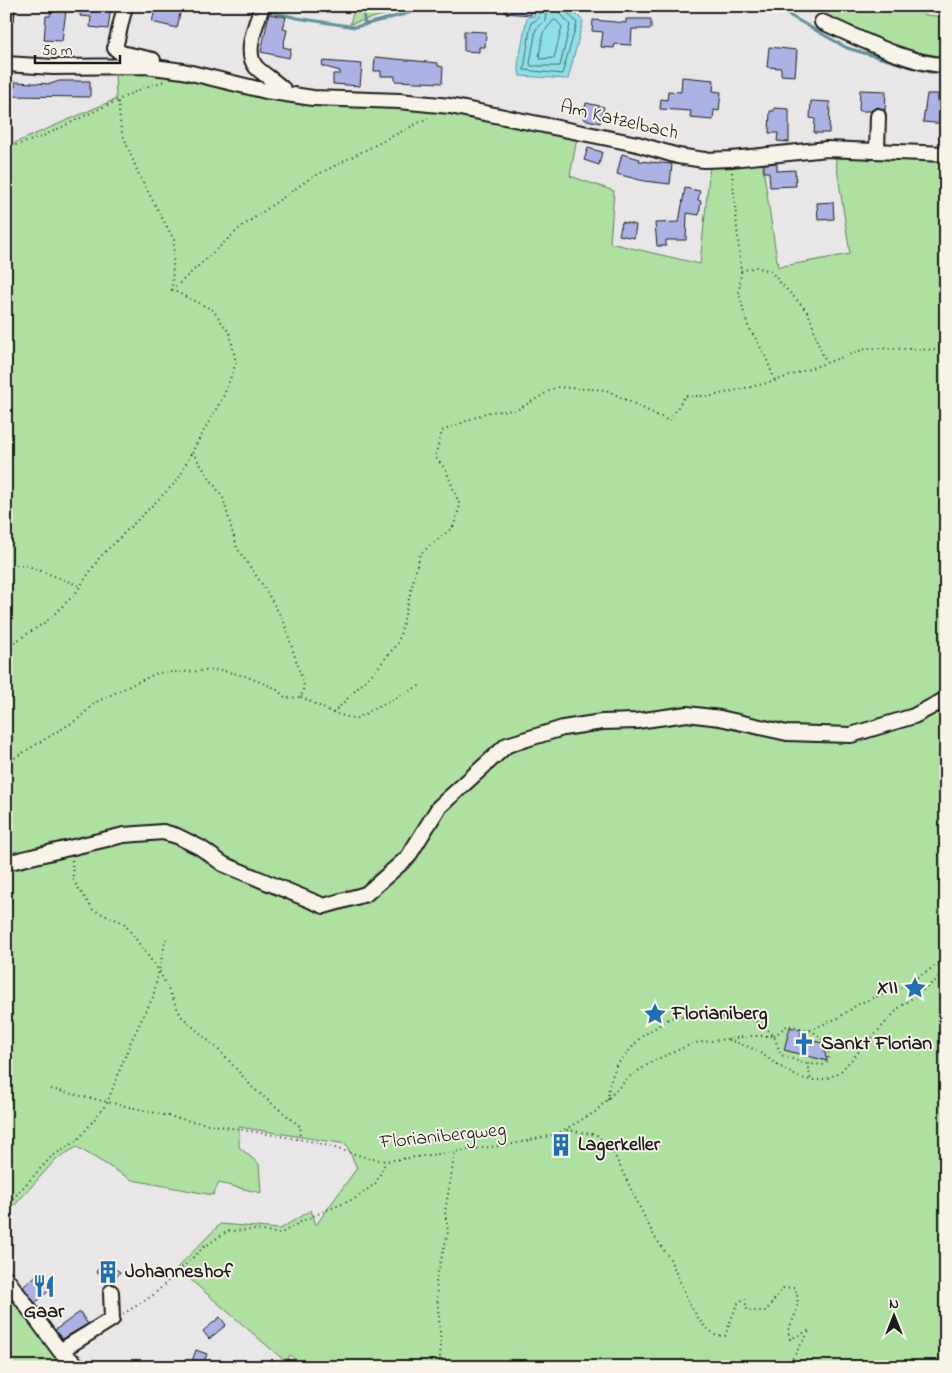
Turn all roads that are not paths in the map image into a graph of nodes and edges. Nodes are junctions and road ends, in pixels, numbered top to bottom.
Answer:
1 (7, 6) edge
2 (125, 6) edge
3 (262, 6) edge
4 (6, 16) edge
5 (822, 22) dead end
6 (6, 64) edge
7 (946, 65) edge
8 (166, 75) junction
9 (285, 93) junction
10 (878, 116) dead end
11 (877, 150) junction
12 (946, 154) edge
13 (946, 699) edge
14 (6, 862) edge
15 (6, 1278) edge
16 (111, 1292) dead end
17 (63, 1358) edge
18 (80, 1367) edge

1 - 4 street
2 - 8 street, Am Katzelbach
3 - 9 street
5 - 7 street
6 - 8 street, Am Katzelbach
8 - 9 street, Am Katzelbach
9 - 11 street, Am Katzelbach
10 - 11 street
11 - 12 street, Am Katzelbach
13 - 14 street
15 - 17 street
16 - 17 street
17 - 18 street

